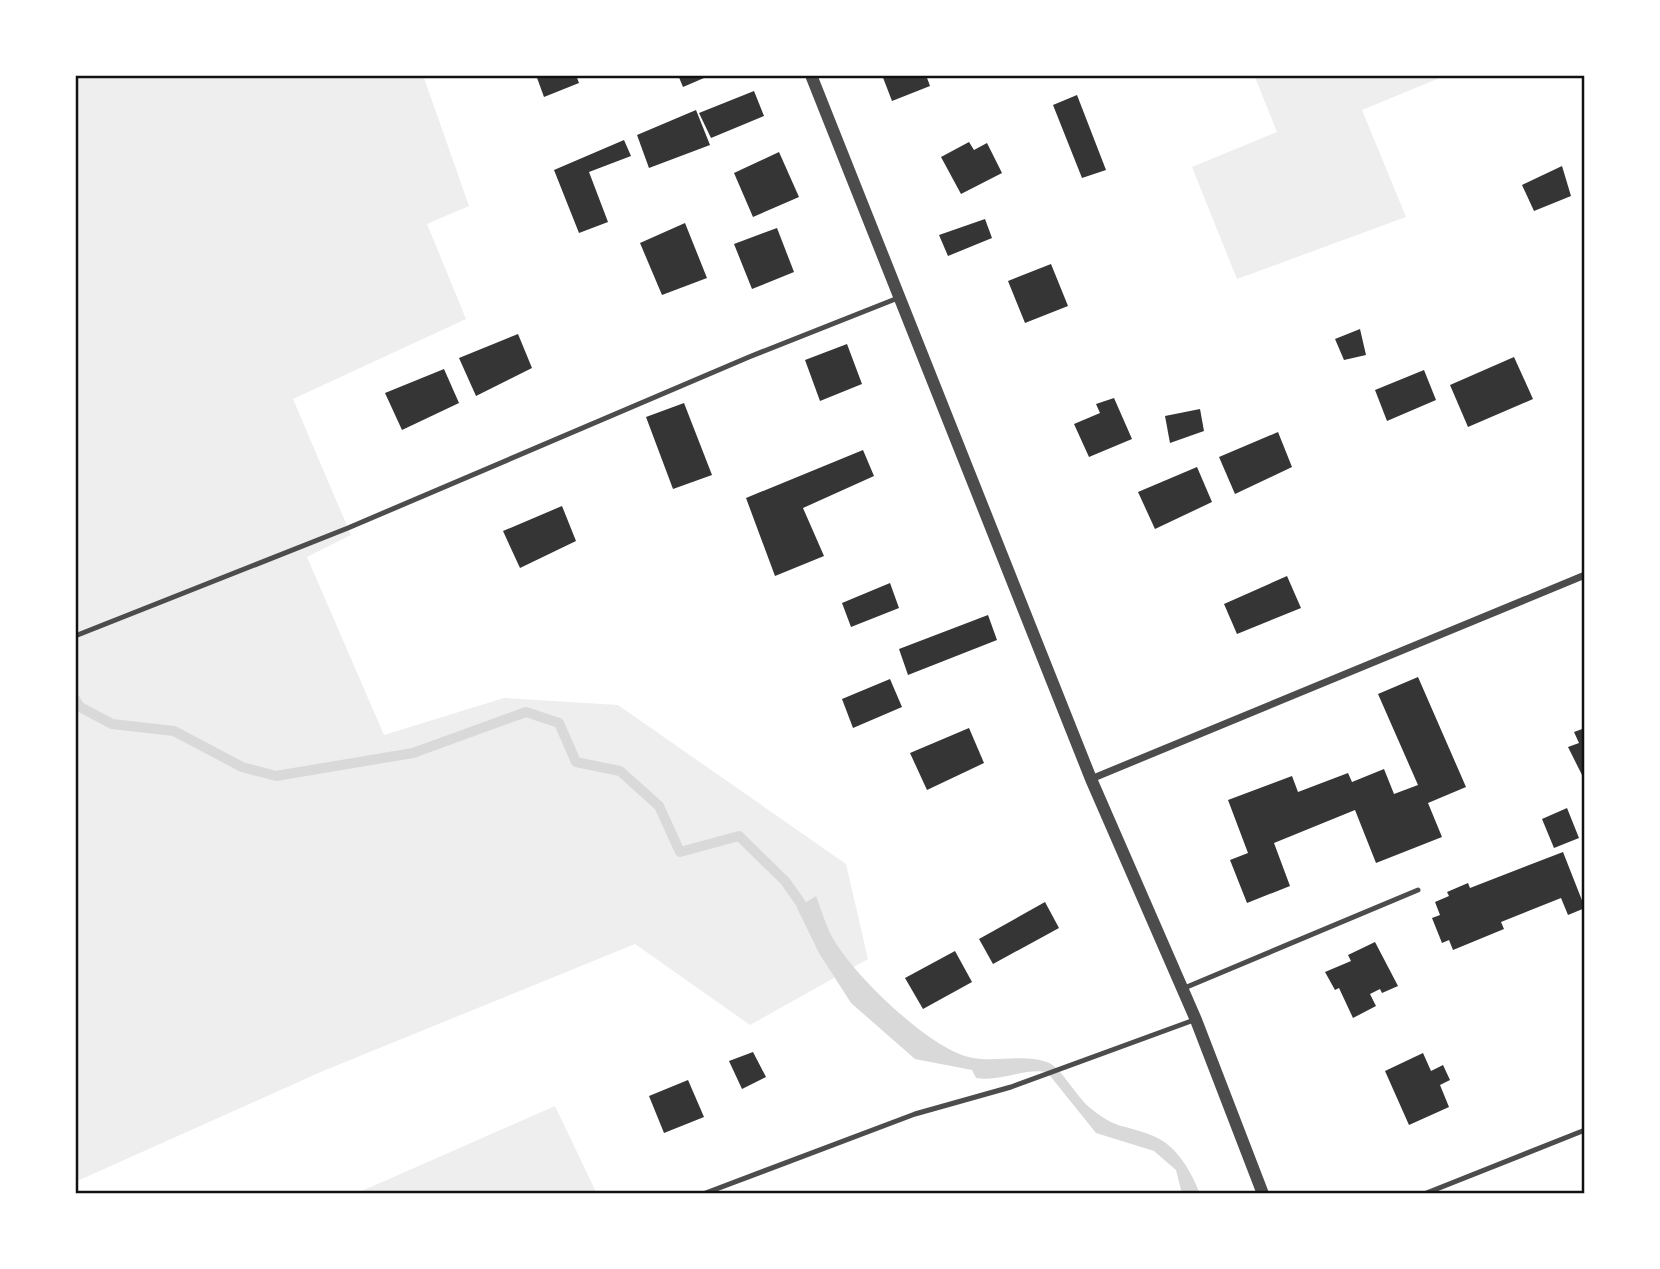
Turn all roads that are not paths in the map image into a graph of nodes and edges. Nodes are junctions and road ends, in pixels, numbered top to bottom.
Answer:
1 (811, 75) edge
2 (900, 297) junction
3 (1585, 575) edge
4 (75, 636) edge
5 (1091, 779) junction
6 (1419, 890) dead end
7 (1182, 989) junction
8 (1196, 1020) junction
9 (1585, 1130) edge
10 (703, 1194) edge
11 (1263, 1194) edge
12 (1424, 1194) edge

1 - 2 street
2 - 4 lane
2 - 5 street
3 - 5 street
5 - 7 street
6 - 7 lane
7 - 8 street
8 - 10 lane
8 - 11 street
9 - 12 lane

